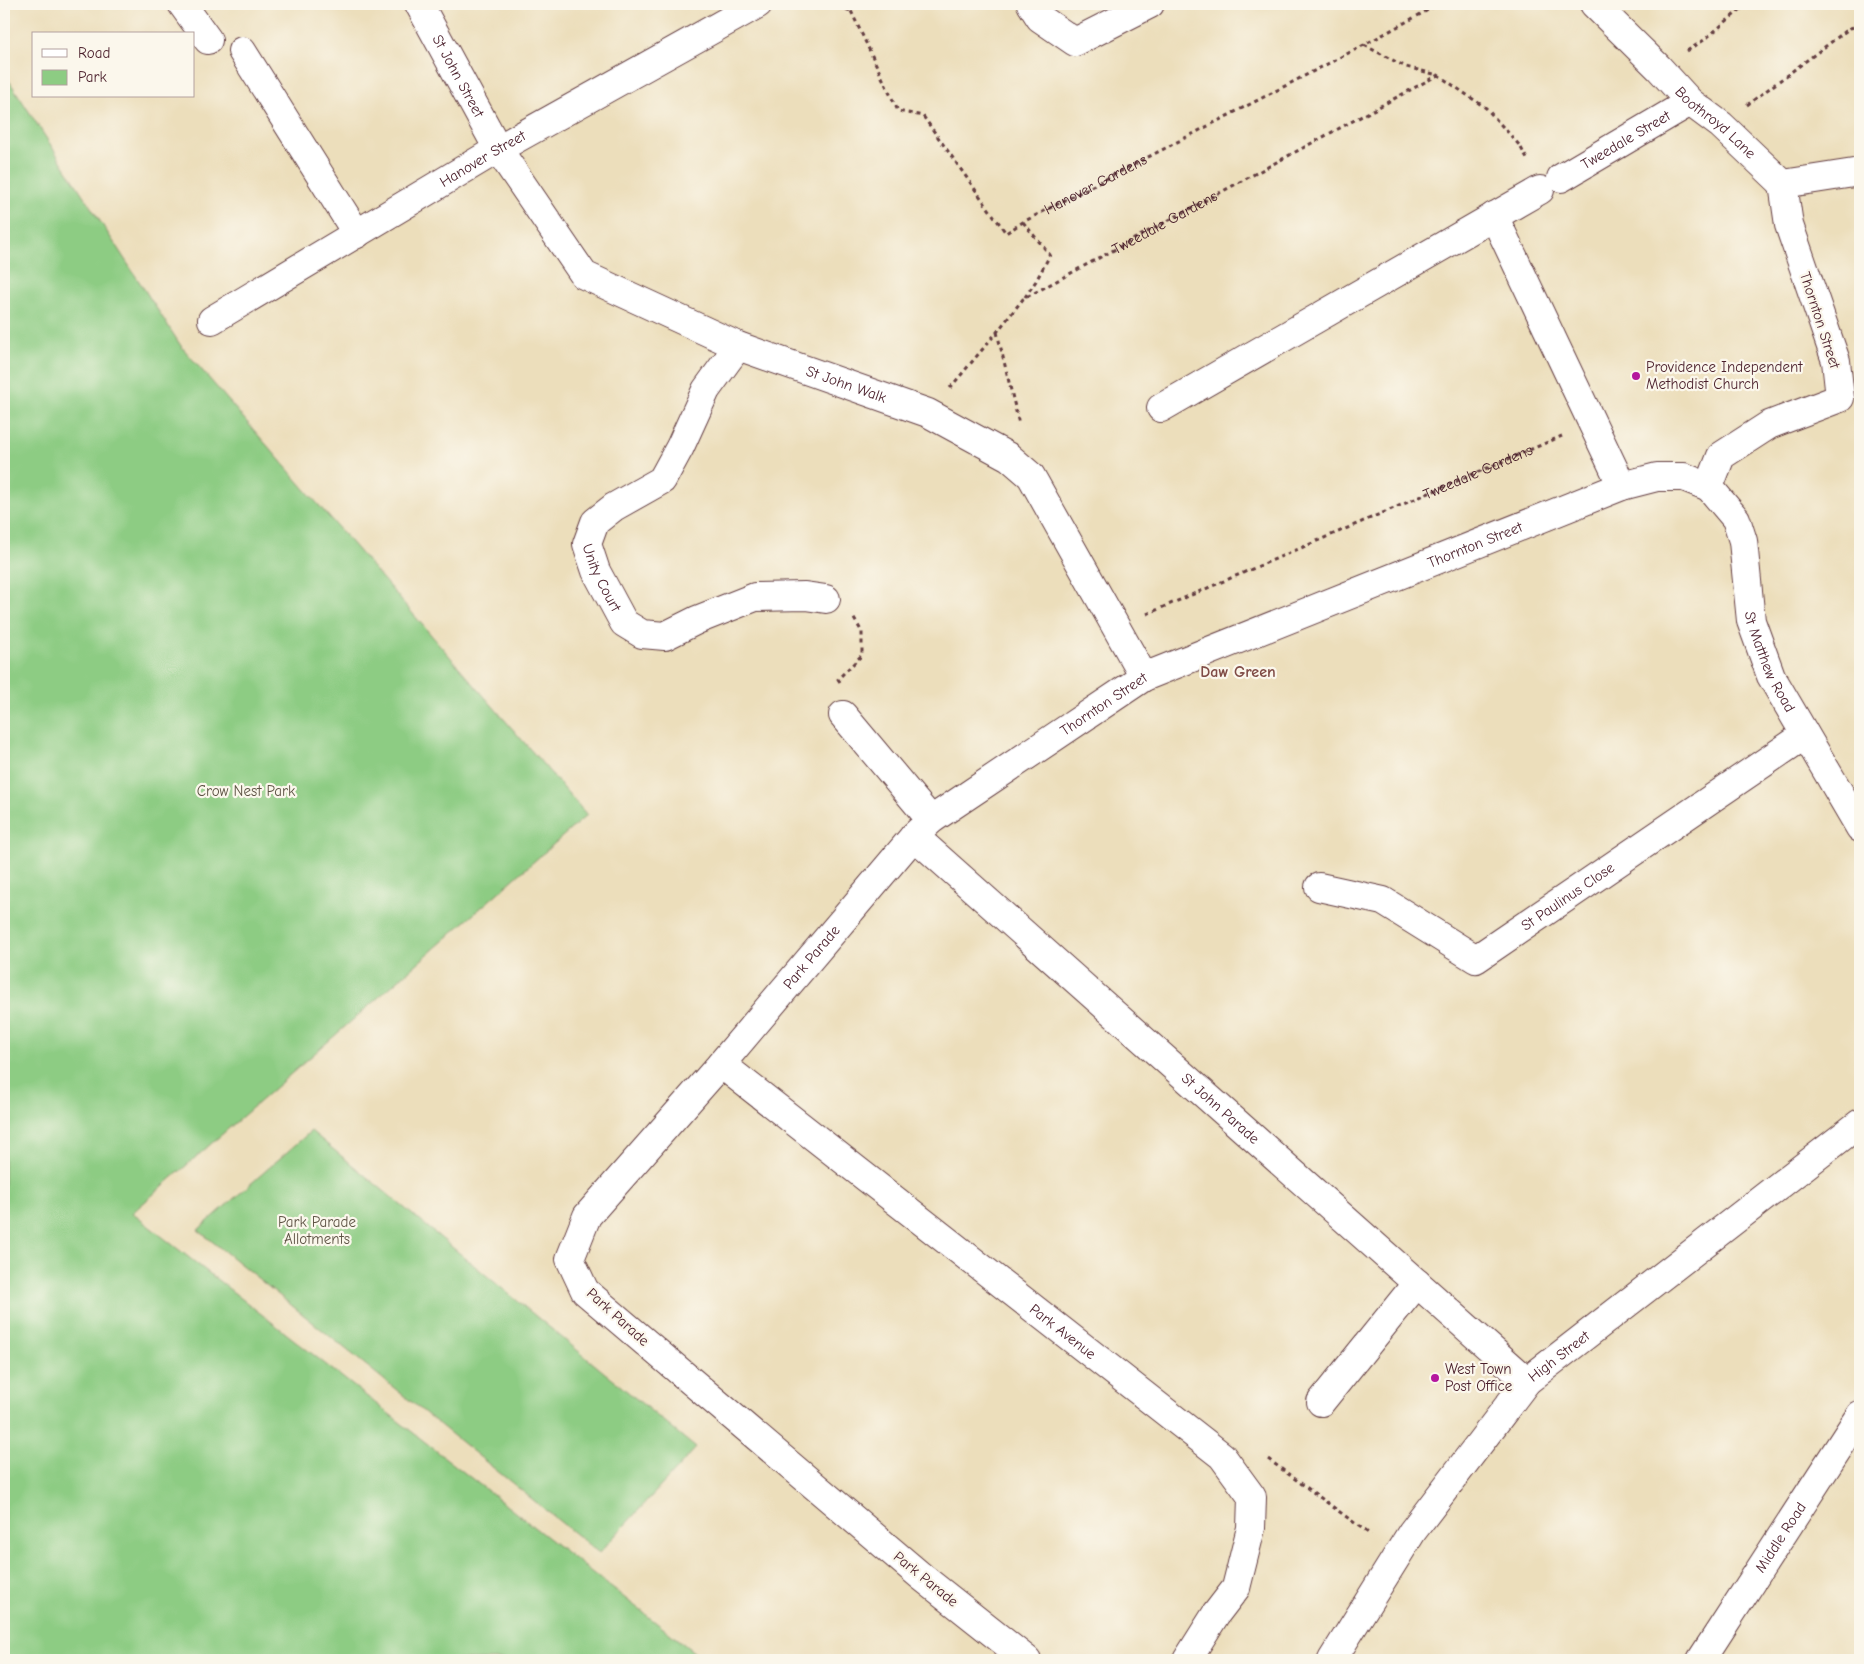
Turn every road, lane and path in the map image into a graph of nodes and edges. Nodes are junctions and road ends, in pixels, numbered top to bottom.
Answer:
1 (182, 4) edge
2 (419, 4) edge
3 (758, 4) edge
4 (831, 4) edge
5 (854, 4) edge
6 (1031, 4) edge
7 (1150, 4) edge
8 (1439, 4) edge
9 (1594, 4) edge
10 (1747, 4) edge
11 (850, 11) junction
12 (1860, 26) edge
13 (208, 40) dead end
14 (1364, 45) junction
15 (242, 51) dead end
16 (1659, 68) junction
17 (1438, 75) junction
18 (1690, 102) junction
19 (1721, 125) junction
20 (498, 149) junction
21 (1860, 172) edge
22 (1551, 184) junction
23 (1783, 184) junction
24 (1494, 216) junction
25 (1023, 222) junction
26 (356, 234) junction
27 (1023, 299) junction
28 (212, 320) dead end
29 (998, 332) junction
30 (738, 346) junction
31 (1161, 408) dead end
32 (928, 413) junction
33 (1592, 423) junction
34 (1031, 476) junction
35 (1622, 486) junction
36 (1709, 487) junction
37 (826, 599) joint
38 (1116, 628) junction
39 (1144, 677) junction
40 (843, 715) joint
41 (1805, 735) junction
42 (922, 828) junction
43 (1860, 828) edge
44 (1319, 887) dead end
45 (721, 1064) junction
46 (1860, 1123) edge
47 (1416, 1283) junction
48 (1527, 1380) junction
49 (1321, 1402) dead end
50 (1860, 1415) edge
51 (1267, 1459) dead end
52 (1398, 1555) junction
53 (1027, 1660) edge
54 (1187, 1660) edge
55 (1332, 1660) edge
56 (1701, 1660) edge

1 - 13 street
2 - 20 street, St John Street
3 - 20 street, Hanover Street
4 - 11 path
5 - 11 path
6 - 7 street
8 - 14 path, Hanover Gardens
9 - 16 street, Boothroyd Lane
10 - 16 path
11 - 25 path, Hanover Gardens
12 - 19 path
14 - 17 path
14 - 25 path, Hanover Gardens
15 - 26 street
16 - 18 street, Boothroyd Lane
17 - 22 path
17 - 27 path, Tweedale Gardens
18 - 19 street, Boothroyd Lane
18 - 22 street, Tweedale Street
19 - 23 street, Boothroyd Lane
20 - 26 street, Hanover Street
20 - 30 street, St John Walk
21 - 23 street
22 - 24 street
23 - 36 street, Thornton Street
24 - 31 street
24 - 33 street
25 - 27 path
26 - 28 street, Hanover Street
27 - 29 path, Tweedale Gardens
29 - 32 path, Tweedale Gardens
29 - 34 path
30 - 32 street, St John Walk
30 - 37 street, Unity Court
32 - 34 street, St John Walk
33 - 35 street
33 - 38 path, Tweedale Gardens
34 - 38 street, St John Walk
35 - 36 street, Thornton Street
35 - 39 street, Thornton Street
36 - 41 street, St Matthew Road
37 - 40 path
38 - 39 street, St John Walk
39 - 42 street, Thornton Street
40 - 42 street, St John Parade
41 - 43 street, St Matthew Road
41 - 44 street, St Paulinus Close
42 - 45 street, Park Parade
42 - 47 street, St John Parade
45 - 53 street, Park Parade
45 - 54 street, Park Avenue
46 - 48 street, High Street
47 - 48 street, St John Parade
47 - 49 street
48 - 52 street, High Street
50 - 56 street, Middle Road
51 - 52 path
52 - 55 street, High Street

